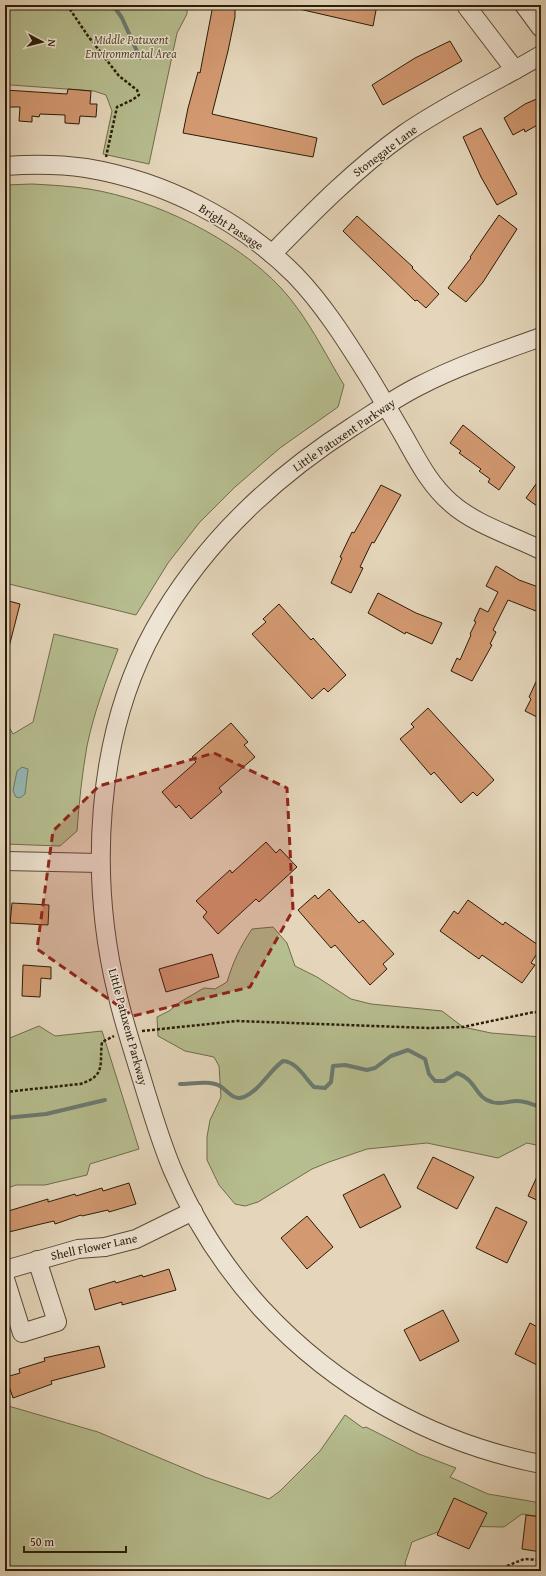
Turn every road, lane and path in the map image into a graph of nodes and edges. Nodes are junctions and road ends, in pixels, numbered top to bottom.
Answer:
1 (67, 5) edge
2 (470, 5) edge
3 (524, 5) edge
4 (541, 28) edge
5 (541, 55) edge
6 (515, 70) junction
7 (5, 166) edge
8 (103, 172) junction
9 (272, 254) junction
10 (541, 337) edge
11 (386, 405) junction
12 (541, 550) edge
13 (5, 860) edge
14 (100, 863) junction
15 (541, 1013) edge
16 (128, 1034) junction
17 (5, 1092) edge
18 (193, 1212) junction
19 (37, 1260) junction
20 (5, 1270) edge
21 (5, 1279) edge
22 (541, 1464) edge
23 (541, 1560) edge
24 (507, 1566) dead end

1 - 8 path
2 - 6 street
3 - 4 street
5 - 6 street, Stonegate Lane
6 - 9 street, Stonegate Lane
7 - 8 street, Bright Passage
8 - 9 street, Bright Passage
9 - 11 street, Bright Passage
10 - 11 street, Little Patuxent Parkway
11 - 12 street, Bright Passage
11 - 14 street, Little Patuxent Parkway
13 - 14 street
14 - 16 street, Little Patuxent Parkway
15 - 16 path
16 - 17 path
16 - 18 street, Little Patuxent Parkway
18 - 19 street, Shell Flower Lane
18 - 22 street, Little Patuxent Parkway
19 - 20 street, Shell Flower Lane
19 - 21 street, Shell Flower Lane
23 - 24 path

